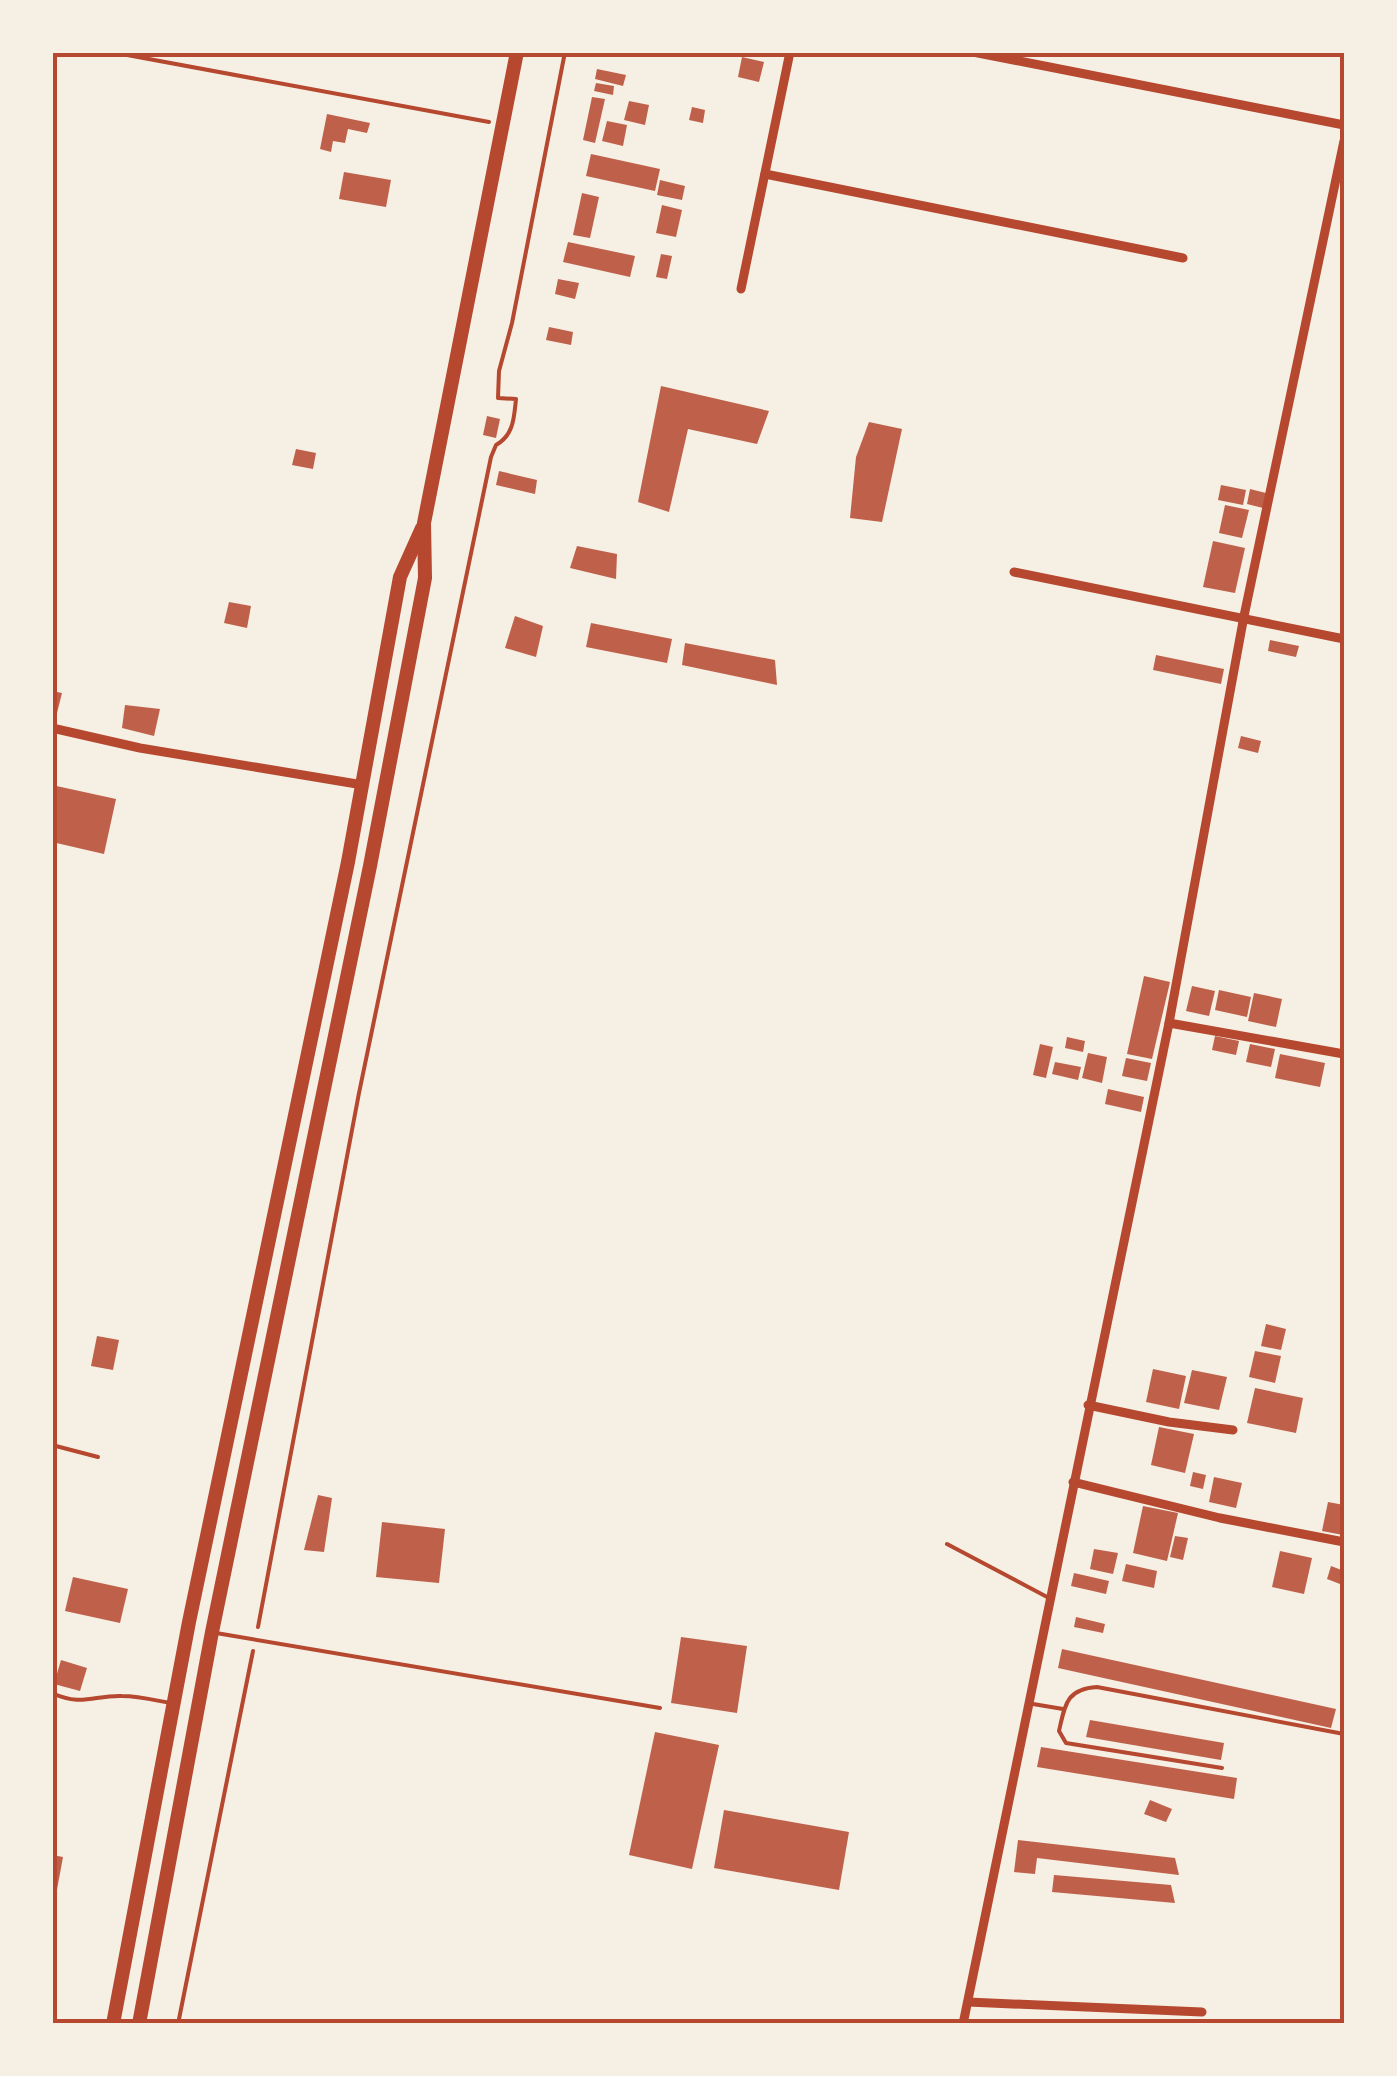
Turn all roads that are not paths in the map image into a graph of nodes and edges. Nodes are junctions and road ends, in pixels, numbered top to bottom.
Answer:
1 (517, 52) edge
2 (790, 52) edge
3 (973, 52) edge
4 (1344, 126) edge
5 (1344, 146) edge
6 (765, 174) junction
7 (1183, 258) dead end
8 (741, 289) dead end
9 (424, 523) junction
10 (1014, 572) dead end
11 (1244, 616) junction
12 (1344, 639) edge
13 (52, 728) edge
14 (363, 784) junction
15 (348, 862) junction
16 (370, 866) junction
17 (1169, 1024) junction
18 (1344, 1054) edge
19 (1088, 1405) junction
20 (1233, 1430) dead end
21 (1073, 1482) junction
22 (1344, 1542) edge
23 (948, 1544) dead end
24 (1050, 1598) junction
25 (212, 1632) junction
26 (52, 1693) edge
27 (174, 1703) junction
28 (1028, 1703) junction
29 (198, 1708) junction
30 (660, 1708) dead end
31 (1064, 1709) junction
32 (1344, 1734) edge
33 (1222, 1768) dead end
34 (968, 2002) junction
35 (1202, 2012) dead end
36 (113, 2024) edge
37 (140, 2024) edge
38 (963, 2024) edge

1 - 9 highway
2 - 6 street
3 - 4 street
5 - 11 street
6 - 7 street
6 - 8 street
9 - 14 highway
9 - 16 highway
10 - 11 street
11 - 12 street
11 - 17 street
13 - 14 street
14 - 15 highway
15 - 16 highway
15 - 27 highway
16 - 25 highway
17 - 18 street
17 - 19 street
19 - 20 street
19 - 21 street
21 - 22 street
21 - 24 street
23 - 24 lane
24 - 28 street
25 - 29 highway
25 - 30 lane
26 - 27 lane
27 - 29 highway
27 - 36 highway
28 - 31 lane
28 - 34 street
29 - 37 highway
31 - 32 lane
31 - 33 lane
34 - 35 street
34 - 38 street

